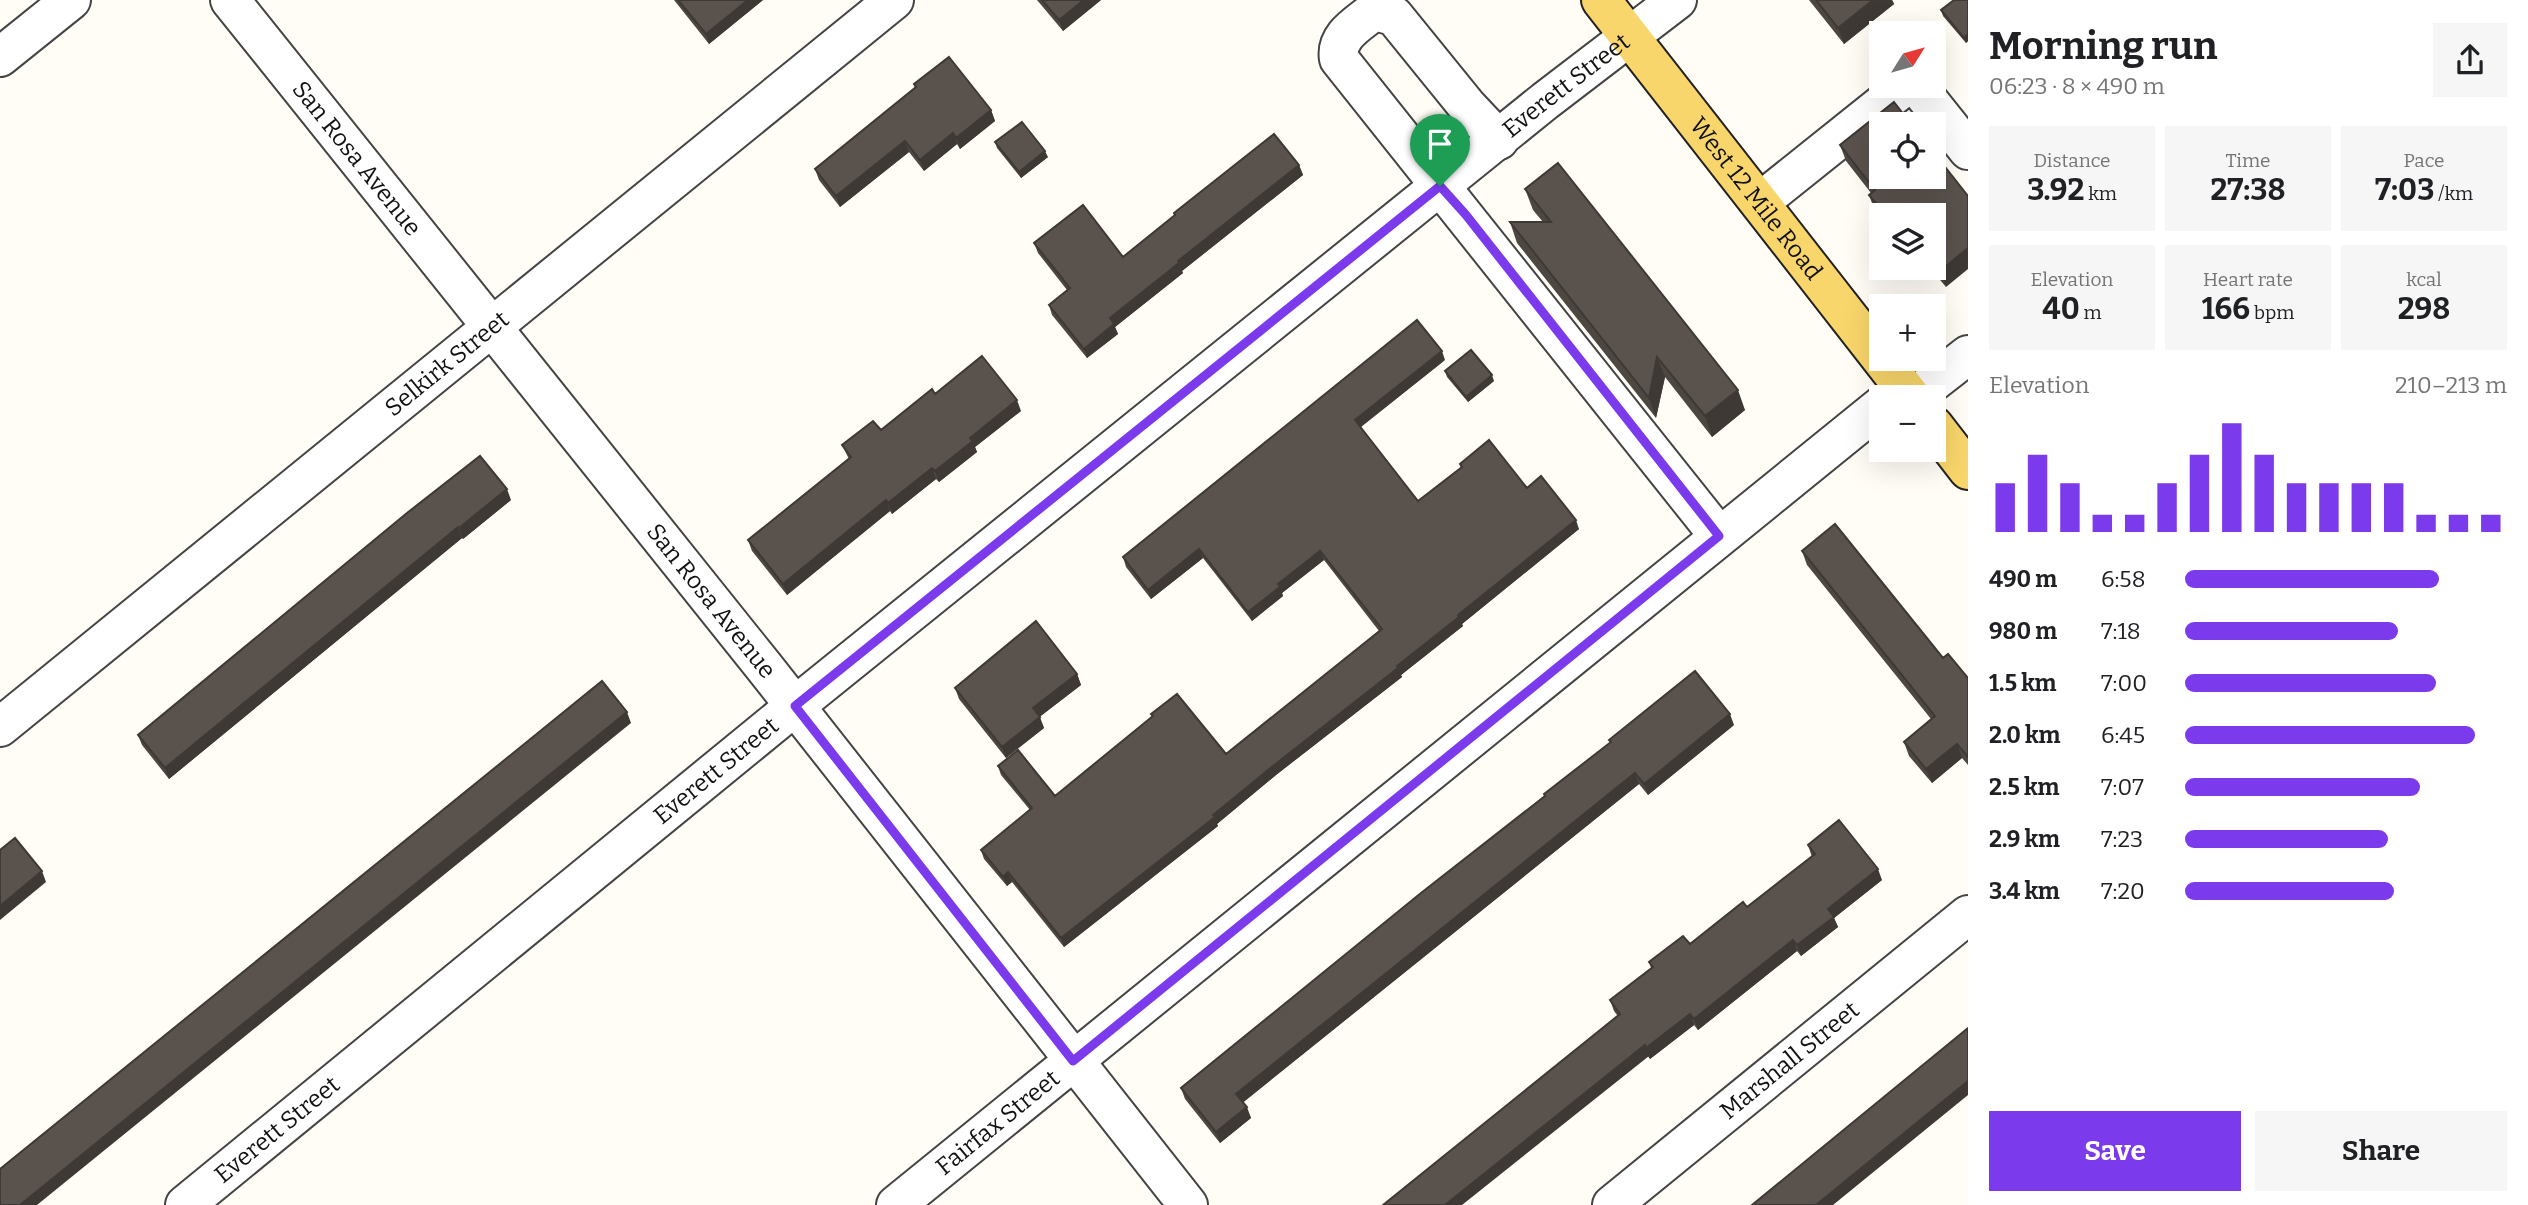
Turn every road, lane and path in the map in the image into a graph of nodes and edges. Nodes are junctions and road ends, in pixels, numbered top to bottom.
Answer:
1 (71, 0) edge
2 (230, 0) edge
3 (894, 0) edge
4 (1601, 0) edge
5 (1677, 0) edge
6 (1630, 37) junction
7 (0, 57) edge
8 (1890, 98) edge
9 (1927, 98) edge
10 (1499, 139) junction
11 (1968, 150) edge
12 (1440, 186) junction
13 (1760, 202) junction
14 (490, 327) junction
15 (1968, 355) edge
16 (1891, 385) edge
17 (1919, 385) edge
18 (1869, 421) edge
19 (1946, 442) edge
20 (1968, 470) edge
21 (1719, 536) junction
22 (795, 706) junction
23 (0, 727) edge
24 (1968, 915) edge
25 (1073, 1061) junction
26 (185, 1205) edge
27 (897, 1205) edge
28 (1188, 1205) edge
29 (1612, 1205) edge

1 - 7 street
2 - 14 street, San Rosa Avenue
3 - 14 street, Selkirk Street
4 - 6 main road, West 12 Mile Road
5 - 6 street, Everett Street
6 - 10 street, Everett Street
6 - 13 main road, West 12 Mile Road
8 - 13 street
9 - 11 street
10 - 12 street, Everett Street
10 - 12 street
12 - 21 street
12 - 22 street, Everett Street
13 - 16 main road, West 12 Mile Road
14 - 22 street, San Rosa Avenue
14 - 23 street, Selkirk Street
15 - 17 street, Fairfax Street
18 - 21 street, Fairfax Street
19 - 20 main road
21 - 25 street, Fairfax Street
22 - 25 street, San Rosa Avenue
22 - 26 street, Everett Street
24 - 29 street, Marshall Street
25 - 27 street, Fairfax Street
25 - 28 street, San Rosa Avenue

